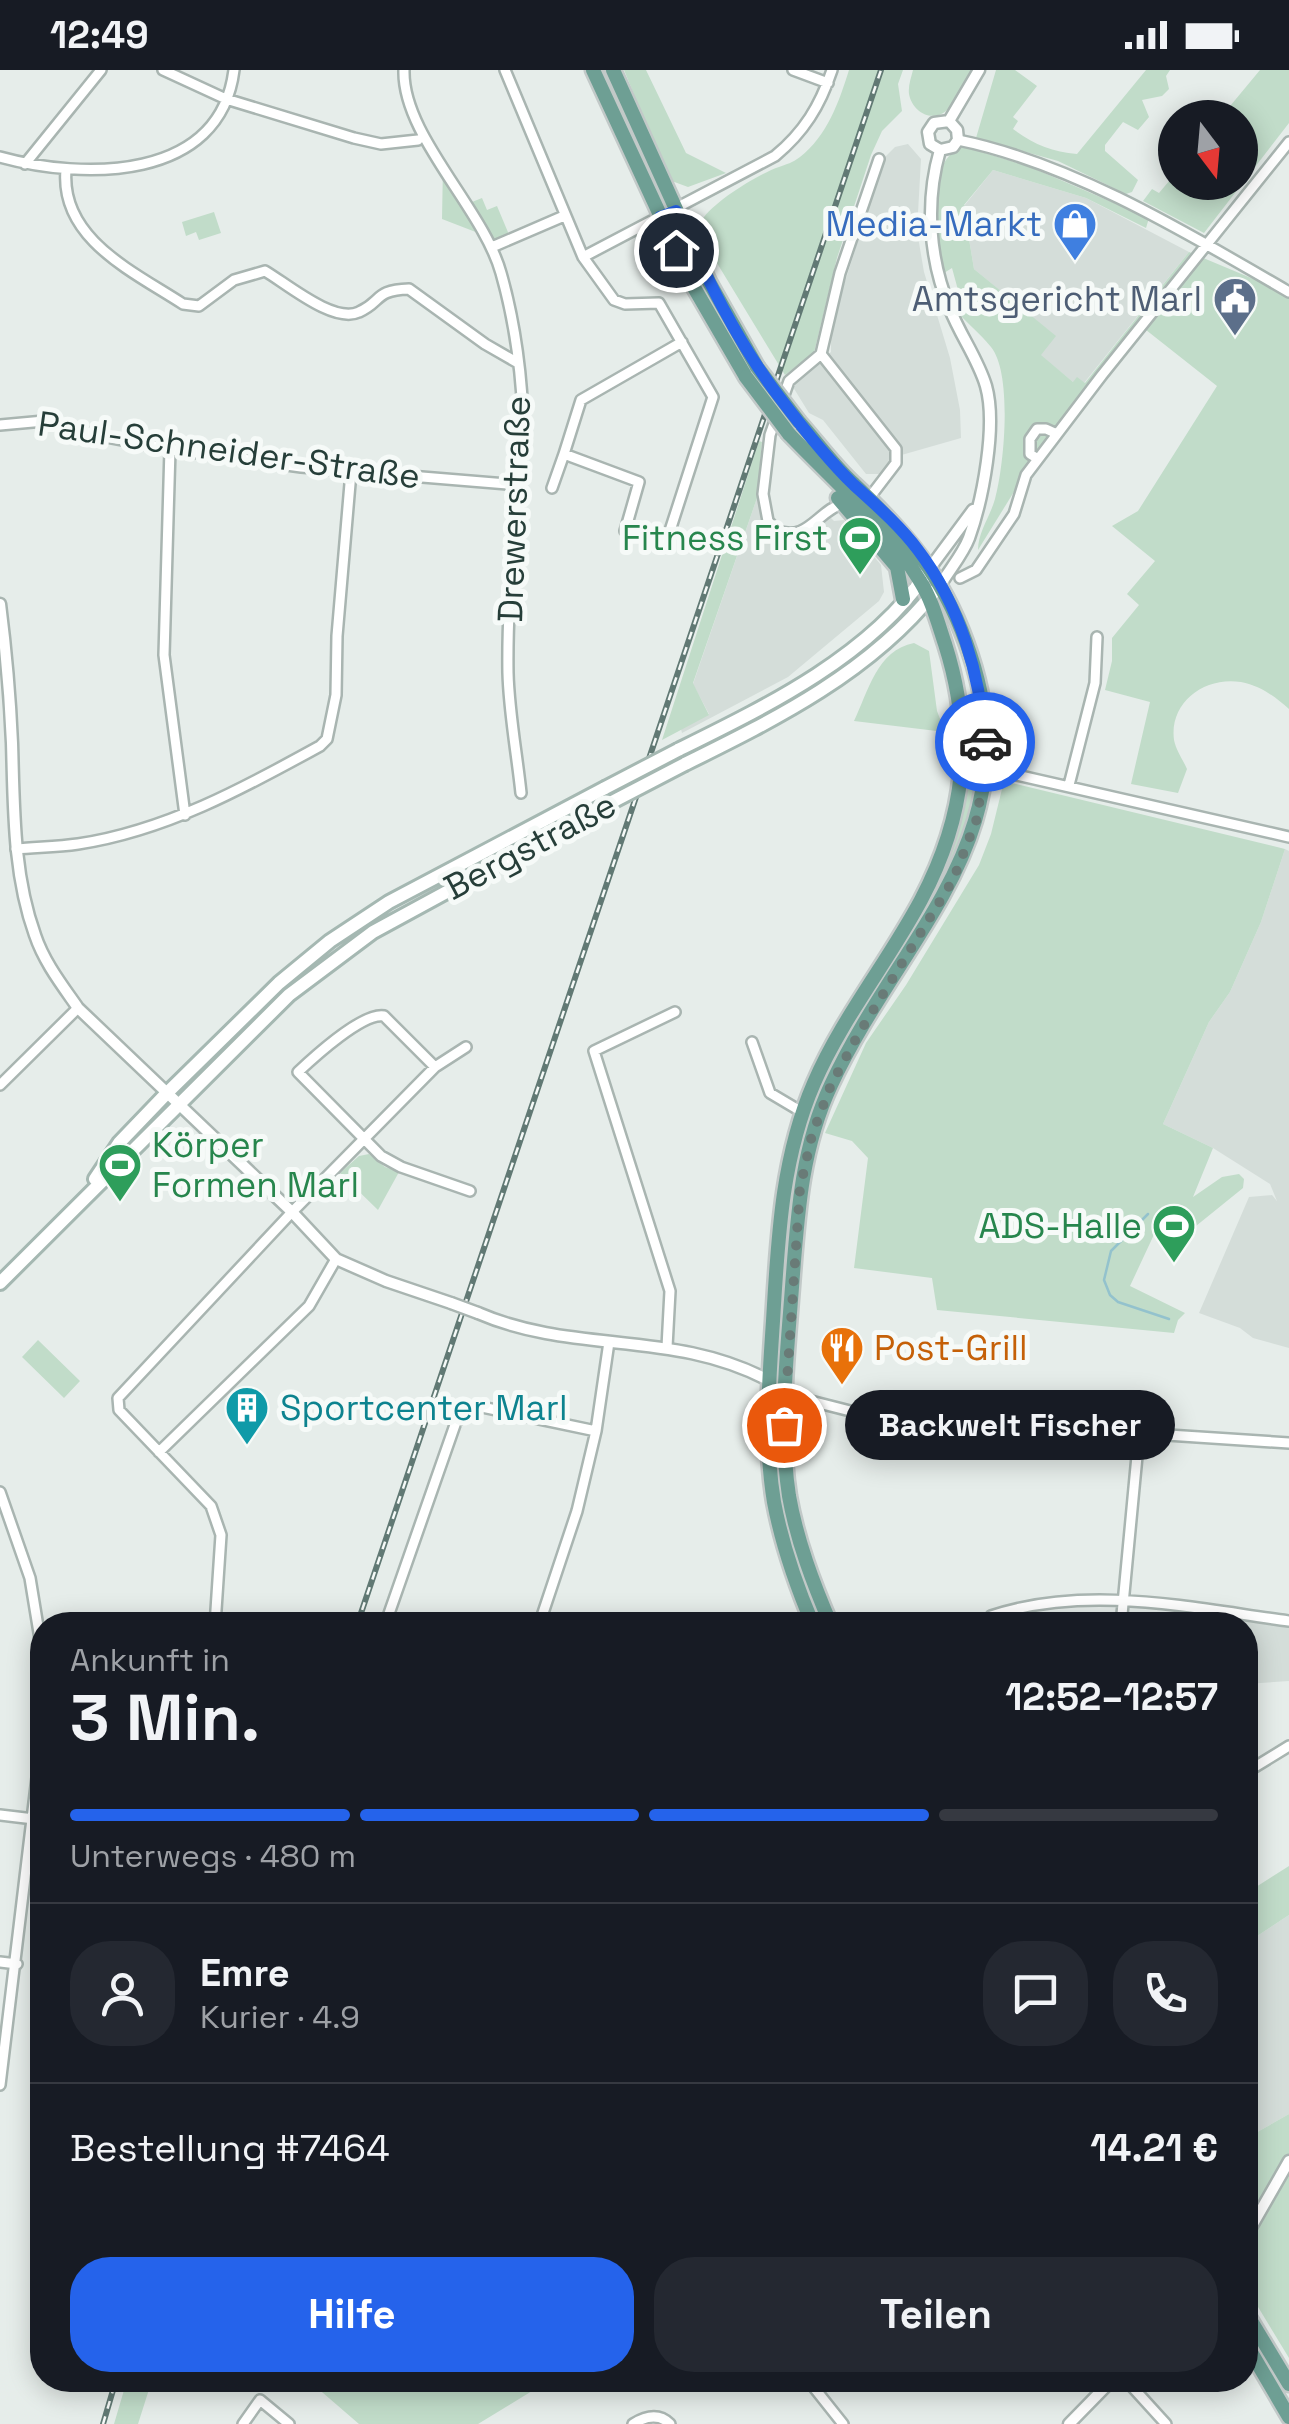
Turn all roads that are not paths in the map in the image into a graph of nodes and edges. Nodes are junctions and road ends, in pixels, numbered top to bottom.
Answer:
1 (101, 70) edge
2 (163, 70) edge
3 (234, 70) edge
4 (404, 70) edge
5 (505, 70) edge
6 (594, 70) edge
7 (612, 70) edge
8 (793, 70) edge
9 (832, 70) edge
10 (980, 70) edge
11 (828, 83) junction
12 (226, 99) junction
13 (950, 122) junction
14 (418, 140) dead end
15 (958, 140) junction
16 (1289, 142) edge
17 (940, 150) junction
18 (0, 157) edge
19 (879, 159) dead end
20 (26, 164) junction
21 (66, 170) junction
22 (676, 211) junction
23 (564, 216) junction
24 (660, 217) junction
25 (1207, 244) junction
26 (492, 247) junction
27 (583, 258) junction
28 (1289, 292) edge
29 (682, 342) junction
30 (821, 354) junction
31 (518, 362) junction
32 (752, 372) junction
33 (0, 425) edge
34 (1057, 434) junction
35 (170, 449) junction
36 (564, 454) junction
37 (1038, 459) junction
38 (352, 472) junction
39 (518, 485) junction
40 (552, 488) dead end
41 (870, 497) junction
42 (848, 502) junction
43 (977, 505) junction
44 (930, 568) junction
45 (960, 578) dead end
46 (920, 582) junction
47 (941, 584) junction
48 (904, 599) junction
49 (929, 599) junction
50 (0, 604) edge
51 (1097, 637) dead end
52 (964, 763) junction
53 (985, 766) junction
54 (1069, 785) junction
55 (521, 793) dead end
56 (185, 815) junction
57 (1289, 837) edge
58 (16, 849) junction
59 (78, 1008) junction
60 (674, 1012) dead end
61 (752, 1042) dead end
62 (466, 1047) dead end
63 (435, 1067) junction
64 (0, 1084) edge
65 (166, 1094) junction
66 (177, 1105) junction
67 (802, 1112) junction
68 (366, 1139) junction
69 (470, 1190) dead end
70 (80, 1202) junction
71 (292, 1212) junction
72 (336, 1259) junction
73 (0, 1283) edge
74 (609, 1342) junction
75 (667, 1347) junction
76 (777, 1386) junction
77 (596, 1431) junction
78 (1138, 1435) junction
79 (1289, 1443) edge
80 (160, 1452) junction
81 (0, 1492) edge
82 (9, 1513) junction
83 (0, 1522) edge
84 (1122, 1600) junction
85 (36, 1612) edge
86 (216, 1612) edge
87 (390, 1612) edge
88 (544, 1612) edge
89 (807, 1612) edge
90 (826, 1612) edge
91 (1003, 1612) edge
92 (1122, 1612) edge
93 (1217, 1612) edge
94 (1258, 1617) edge
95 (1289, 1621) edge
96 (1289, 1746) edge
97 (1258, 1765) edge
98 (0, 1815) edge
99 (30, 1818) edge
100 (30, 1852) edge
101 (0, 1962) edge
102 (17, 1964) junction
103 (0, 2085) edge
104 (1289, 2161) edge
105 (1258, 2215) edge
106 (1258, 2332) edge
107 (1258, 2364) edge
108 (1289, 2384) edge
109 (819, 2392) edge
110 (1101, 2392) edge
111 (1136, 2392) edge
112 (1289, 2416) edge
113 (1163, 2423) edge
114 (244, 2424) edge
115 (289, 2424) edge
116 (633, 2424) edge
117 (670, 2424) edge
118 (842, 2424) edge
119 (1070, 2424) edge

1 - 20 street
2 - 12 street
3 - 12 street
4 - 26 street, Drewerstraße
5 - 23 street
6 - 24 main road
7 - 22 main road
8 - 11 street
9 - 11 street
10 - 13 street, Bergstraße
11 - 22 street
12 - 14 street
12 - 21 street
13 - 15 street
13 - 17 street, Bergstraße
15 - 17 street
15 - 25 street
16 - 25 street
17 - 43 street, Bergstraße
18 - 20 street
19 - 30 street
20 - 21 street
21 - 31 street
22 - 24 street
22 - 32 main road
23 - 26 street
23 - 27 street
24 - 27 street
24 - 32 main road
25 - 28 street
25 - 34 street
26 - 31 street, Drewerstraße
27 - 29 street
29 - 36 street
29 - 36 street
30 - 41 street
30 - 42 street
31 - 39 street, Drewerstraße
32 - 41 main road, bridge
32 - 42 main road, bridge
33 - 35 street, Paul-Schneider-Straße
34 - 37 street
34 - 37 street
35 - 38 street, Paul-Schneider-Straße
35 - 56 street
36 - 40 street
37 - 45 street
38 - 39 street, Paul-Schneider-Straße
38 - 56 street
39 - 55 street, Drewerstraße
41 - 44 main road
42 - 46 main road
42 - 48 main road
43 - 44 street, Bergstraße
43 - 47 street, Bergstraße
44 - 46 main road, Bergstraße
44 - 47 main road
46 - 48 main road, Bergstraße
46 - 49 main road
47 - 49 main road, Bergstraße
47 - 53 main road
48 - 65 main road, Bergstraße, bridge
49 - 52 main road
49 - 66 main road, Bergstraße, bridge
50 - 58 street
51 - 54 street
52 - 53 street
52 - 67 main road
53 - 54 street
53 - 76 main road
54 - 57 street
56 - 58 street
58 - 59 street
59 - 64 street
59 - 65 street
60 - 75 street
61 - 67 street
62 - 63 street
63 - 68 street
63 - 68 street
65 - 66 street
65 - 70 main road, Bergstraße
66 - 70 main road, Bergstraße
66 - 71 street
67 - 76 main road
68 - 69 street
68 - 71 street
70 - 73 main road, Bergstraße
71 - 72 street
71 - 80 street
72 - 74 street, bridge
72 - 80 street
74 - 75 street
74 - 77 street
75 - 76 street
76 - 78 street
76 - 89 main road
76 - 90 main road
77 - 87 street
77 - 88 street
78 - 79 street
78 - 84 street
80 - 86 street
81 - 82 street
82 - 83 street
82 - 85 street
84 - 91 street
84 - 92 street
84 - 93 street
94 - 95 street
96 - 97 street
98 - 99 street
100 - 102 street
101 - 102 street
102 - 103 street
104 - 105 street
106 - 108 main road
107 - 112 main road
109 - 118 street
110 - 119 street
111 - 113 street
114 - 115 street
116 - 117 street

